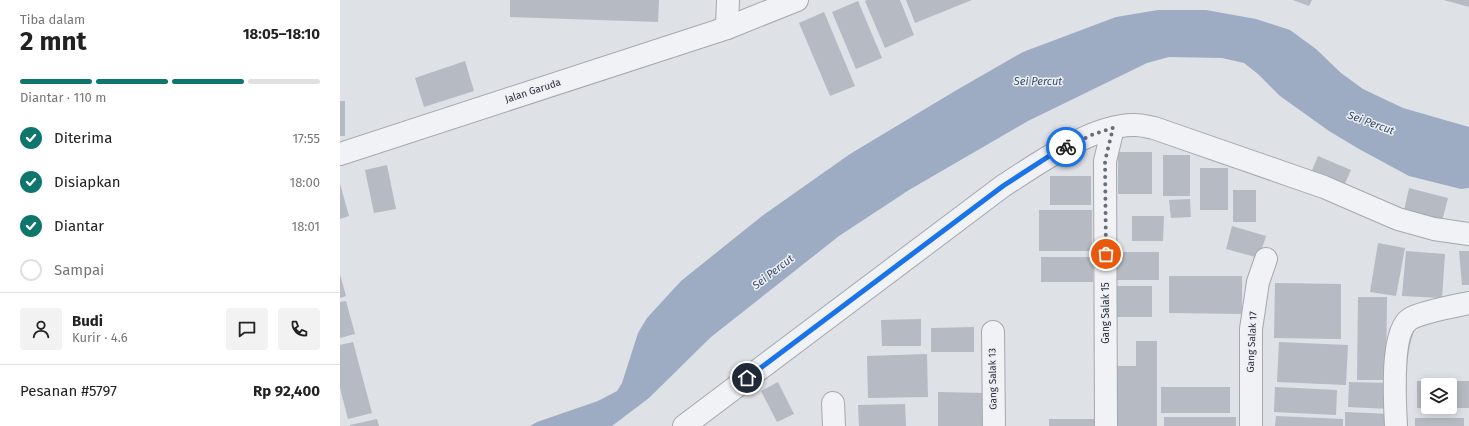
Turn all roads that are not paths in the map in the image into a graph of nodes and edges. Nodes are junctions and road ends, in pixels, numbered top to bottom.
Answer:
1 (728, 0) edge
2 (797, 0) edge
3 (727, 28) junction
4 (1113, 128) junction
5 (340, 154) edge
6 (1469, 234) edge
7 (1266, 259) dead end
8 (1469, 303) edge
9 (993, 332) dead end
10 (833, 403) dead end
11 (684, 426) edge
12 (834, 426) edge
13 (994, 426) edge
14 (1106, 426) edge
15 (1251, 426) edge
16 (1396, 426) edge

1 - 3 street
2 - 3 street, Jalan Garuda
3 - 5 street, Jalan Garuda
4 - 6 street
4 - 11 street
4 - 14 street, Gang Salak 15
7 - 15 street, Gang Salak 17
8 - 16 street
9 - 13 street, Gang Salak 13
10 - 12 street

